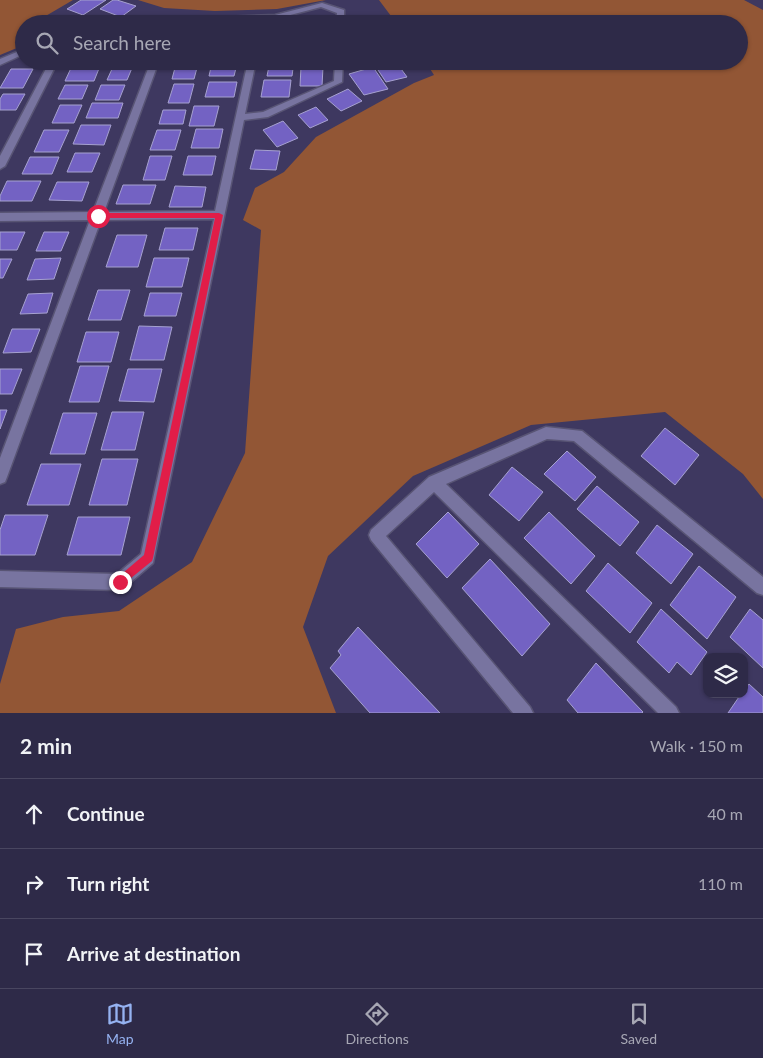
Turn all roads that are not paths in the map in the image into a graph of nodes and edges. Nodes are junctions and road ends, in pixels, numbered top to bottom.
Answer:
1 (282, 15) edge
2 (341, 15) edge
3 (15, 55) edge
4 (0, 62) edge
5 (49, 70) edge
6 (152, 70) edge
7 (250, 70) edge
8 (339, 70) edge
9 (240, 118) junction
10 (0, 166) edge
11 (219, 215) junction
12 (0, 216) edge
13 (98, 216) junction
14 (0, 477) edge
15 (434, 482) junction
16 (0, 579) edge
17 (763, 587) edge
18 (524, 713) edge
19 (670, 713) edge

1 - 2 street
3 - 4 street
5 - 10 street
6 - 13 street
7 - 9 street
8 - 9 street
9 - 11 street
11 - 13 street
11 - 16 street
12 - 13 street
13 - 14 street
15 - 17 street
15 - 18 street
15 - 19 street

